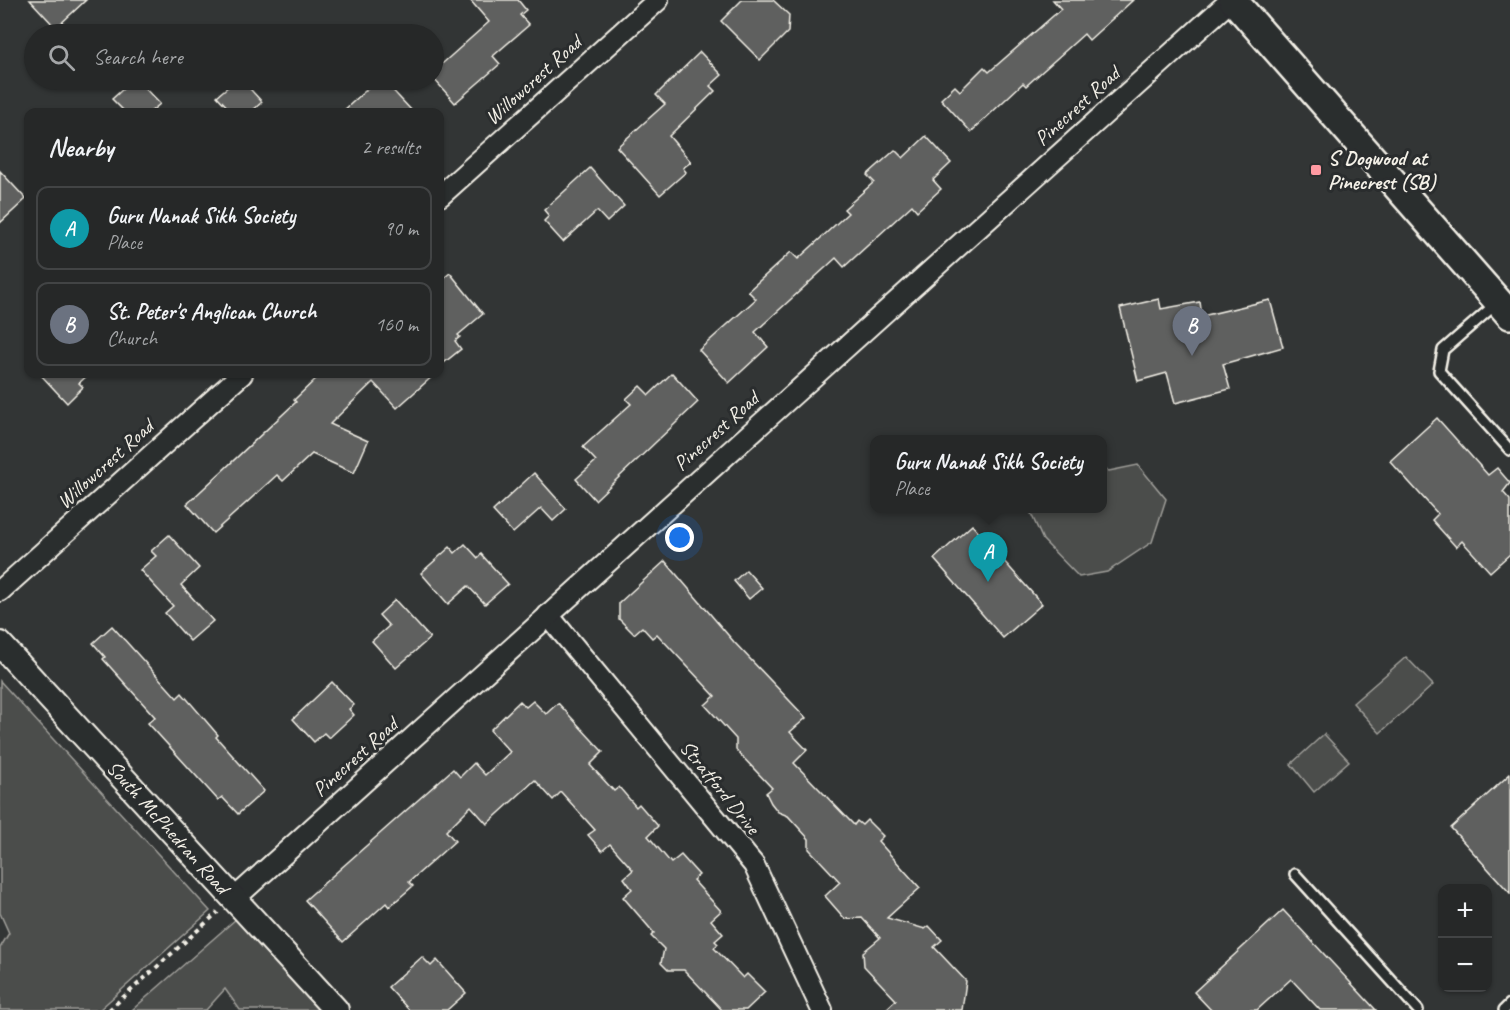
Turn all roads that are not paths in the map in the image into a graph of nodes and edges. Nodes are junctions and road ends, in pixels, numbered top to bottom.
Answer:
1 (658, 0) edge
2 (1232, 0) edge
3 (444, 192) edge
4 (1504, 308) edge
5 (238, 378) edge
6 (1510, 450) edge
7 (0, 591) edge
8 (548, 615) junction
9 (0, 644) edge
10 (1295, 874) dead end
11 (234, 899) junction
12 (1510, 1004) edge
13 (336, 1010) edge
14 (822, 1010) edge
15 (1418, 1010) edge
16 (1504, 1010) edge

1 - 3 street, Willowcrest Road
2 - 4 main road
2 - 8 street, Pinecrest Road
4 - 6 lane
5 - 7 street, Willowcrest Road
8 - 11 street, Pinecrest Road
8 - 14 street, Stratford Drive
9 - 11 street, South McPhedran Road
10 - 15 lane
11 - 13 street, South McPhedran Road
12 - 16 lane

